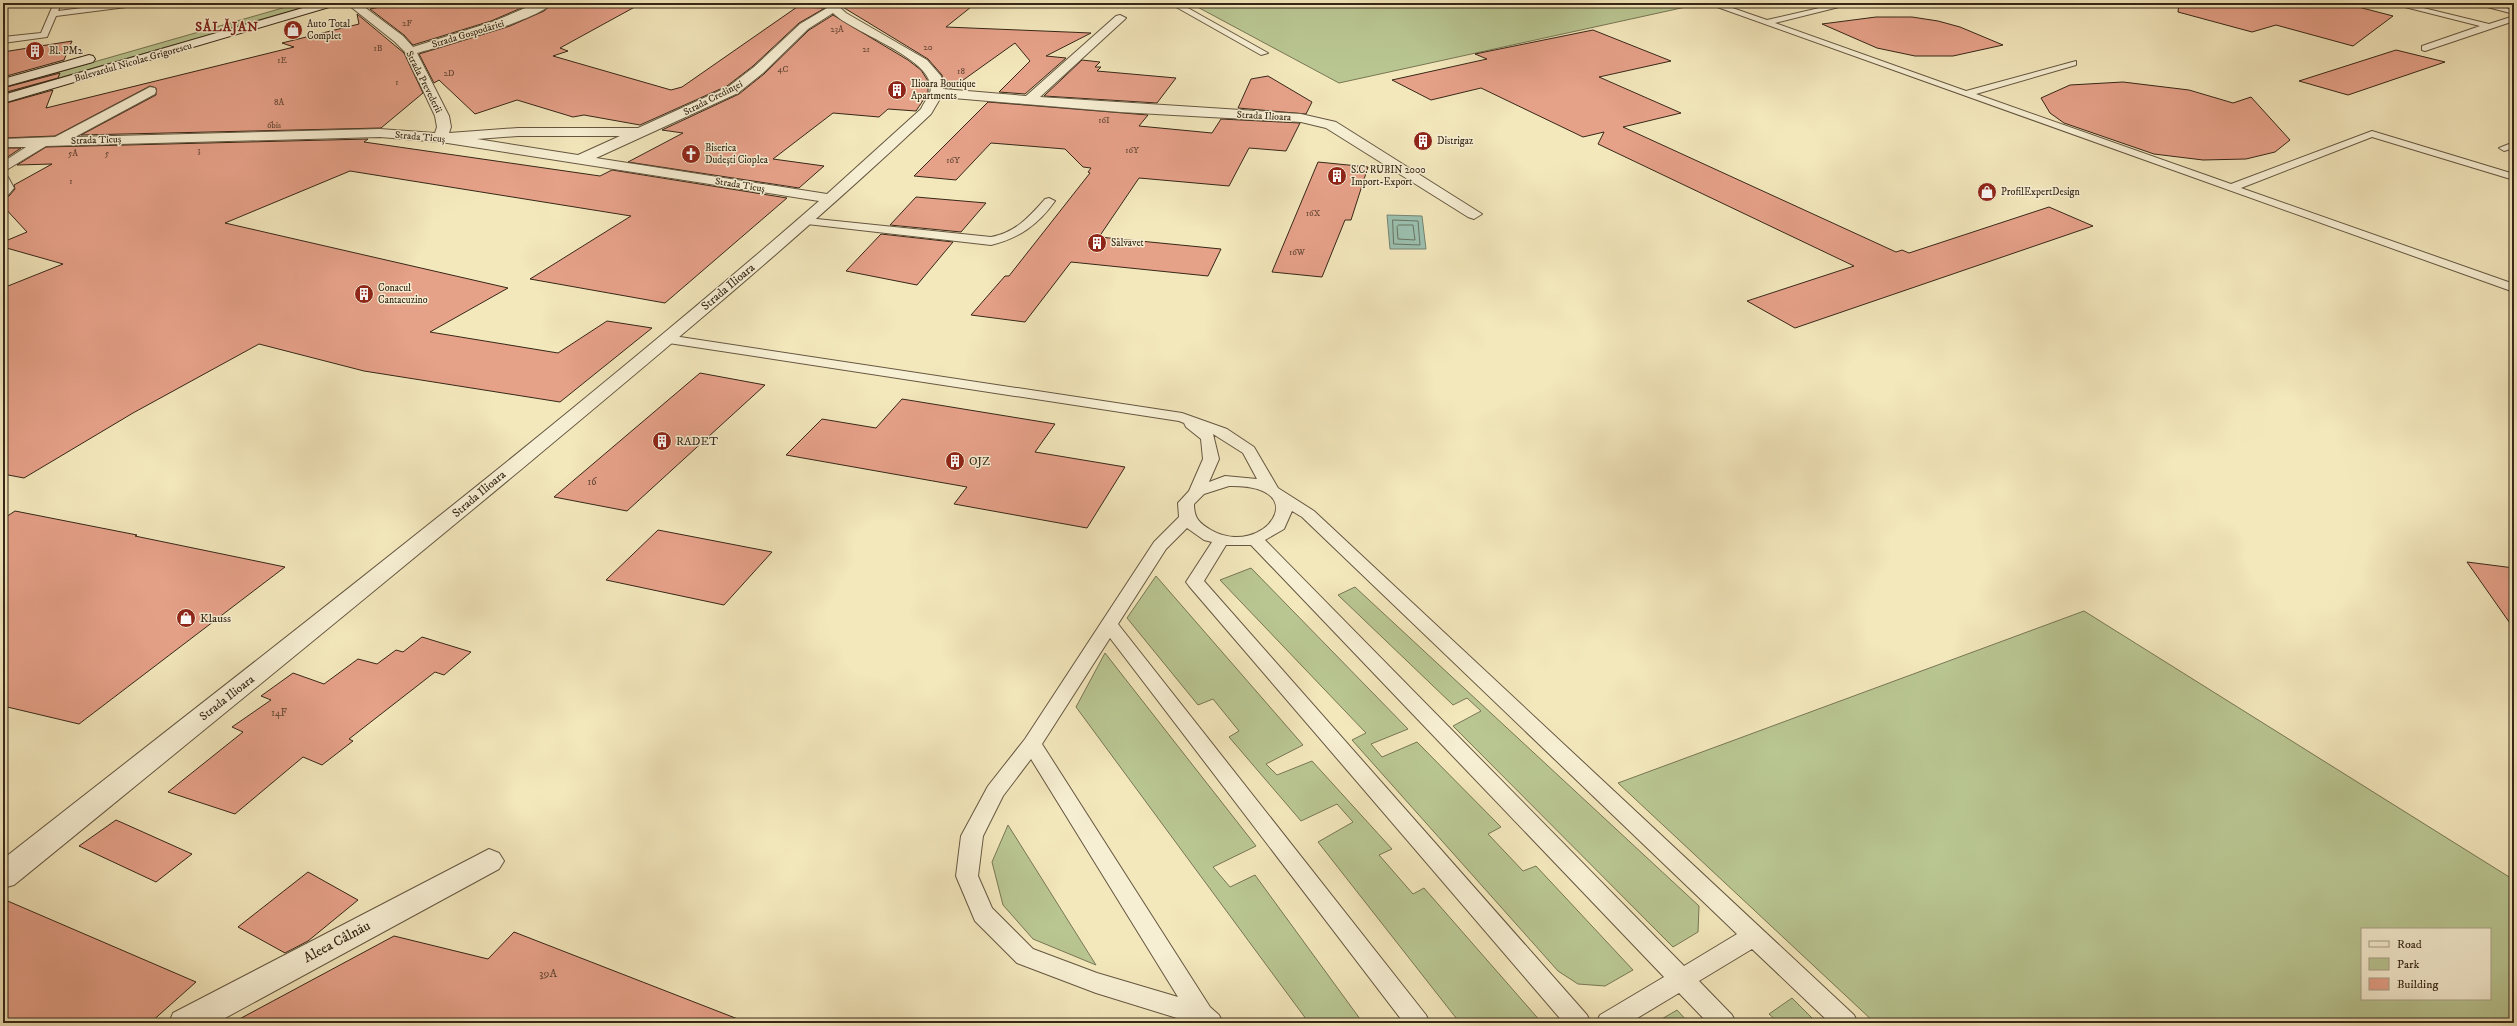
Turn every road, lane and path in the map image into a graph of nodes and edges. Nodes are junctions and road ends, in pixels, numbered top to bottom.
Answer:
1 (58, 3) edge
2 (142, 3) edge
3 (289, 3) edge
4 (332, 3) edge
5 (352, 3) edge
6 (546, 3) edge
7 (1173, 3) edge
8 (1710, 3) edge
9 (1851, 3) edge
10 (2393, 3) edge
11 (2476, 3) edge
12 (831, 6) edge
13 (270, 8) dead end
14 (2514, 12) edge
15 (53, 14) junction
16 (1120, 18) dead end
17 (2514, 18) edge
18 (1766, 23) junction
19 (2489, 26) junction
20 (3, 40) edge
21 (2425, 48) dead end
22 (410, 51) junction
23 (1264, 53) dead end
24 (101, 55) dead end
25 (2073, 63) dead end
26 (3, 83) edge
27 (150, 91) dead end
28 (938, 93) junction
29 (1966, 94) junction
30 (3, 99) edge
31 (1028, 101) junction
32 (640, 132) junction
33 (441, 138) junction
34 (50, 141) junction
35 (3, 143) edge
36 (2514, 145) edge
37 (2504, 148) dead end
38 (579, 160) junction
39 (3, 168) edge
40 (2514, 177) edge
41 (3, 180) edge
42 (2231, 188) junction
43 (3, 192) edge
44 (832, 199) junction
45 (1049, 200) dead end
46 (1474, 214) dead end
47 (807, 221) junction
48 (2514, 288) edge
49 (667, 339) junction
50 (1182, 417) junction
51 (1197, 491) junction
52 (1276, 493) junction
53 (1186, 519) junction
54 (1254, 538) junction
55 (1221, 540) junction
56 (1110, 626) junction
57 (1032, 744) junction
58 (489, 861) dead end
59 (7, 868) edge
60 (1754, 936) junction
61 (1682, 980) junction
62 (1206, 1019) edge
63 (185, 1023) edge
64 (1418, 1023) edge
65 (1579, 1023) edge
66 (1608, 1023) edge
67 (1724, 1023) edge
68 (1846, 1023) edge

1 - 15 lane
2 - 15 lane
3 - 13 street
4 - 30 street, Bulevardul Nicolae Grigorescu
5 - 22 street, Strada Prevederii
6 - 22 street, Strada Gospodăriei
7 - 23 lane
8 - 18 lane
9 - 18 lane
10 - 19 lane
11 - 14 lane
12 - 28 street
12 - 32 street, Strada Credinței
15 - 20 lane
16 - 31 street
17 - 19 lane
18 - 29 lane
19 - 21 lane
22 - 33 street, Strada Prevederii
24 - 26 street, Bulevardul Nicolae Grigorescu
25 - 29 lane
27 - 34 street
28 - 31 street, Strada Ilioara
28 - 44 street, Strada Ilioara
29 - 42 lane
31 - 46 street, Strada Ilioara
32 - 33 street, Strada Credinței
32 - 38 street, Strada Credinței
33 - 34 street, Strada Ticuș
33 - 38 street, Strada Ticuș
34 - 35 street, Strada Ticuș
34 - 39 street
36 - 37 lane
38 - 44 street, Strada Ticuș
40 - 42 lane
41 - 43 street
42 - 48 lane
44 - 47 street, Strada Ilioara
45 - 47 lane
47 - 49 street, Strada Ilioara
49 - 50 lane
49 - 59 street, Strada Ilioara
50 - 51 lane
50 - 52 lane
51 - 52 lane
51 - 53 lane
52 - 54 lane
52 - 60 lane
53 - 55 lane
53 - 56 lane
54 - 55 lane
54 - 61 lane
55 - 65 lane
56 - 57 lane
56 - 64 lane
57 - 62 lane
57 - 62 lane
58 - 63 street, Aleea Câlnău
60 - 61 lane
60 - 68 lane
61 - 66 lane
61 - 67 lane

